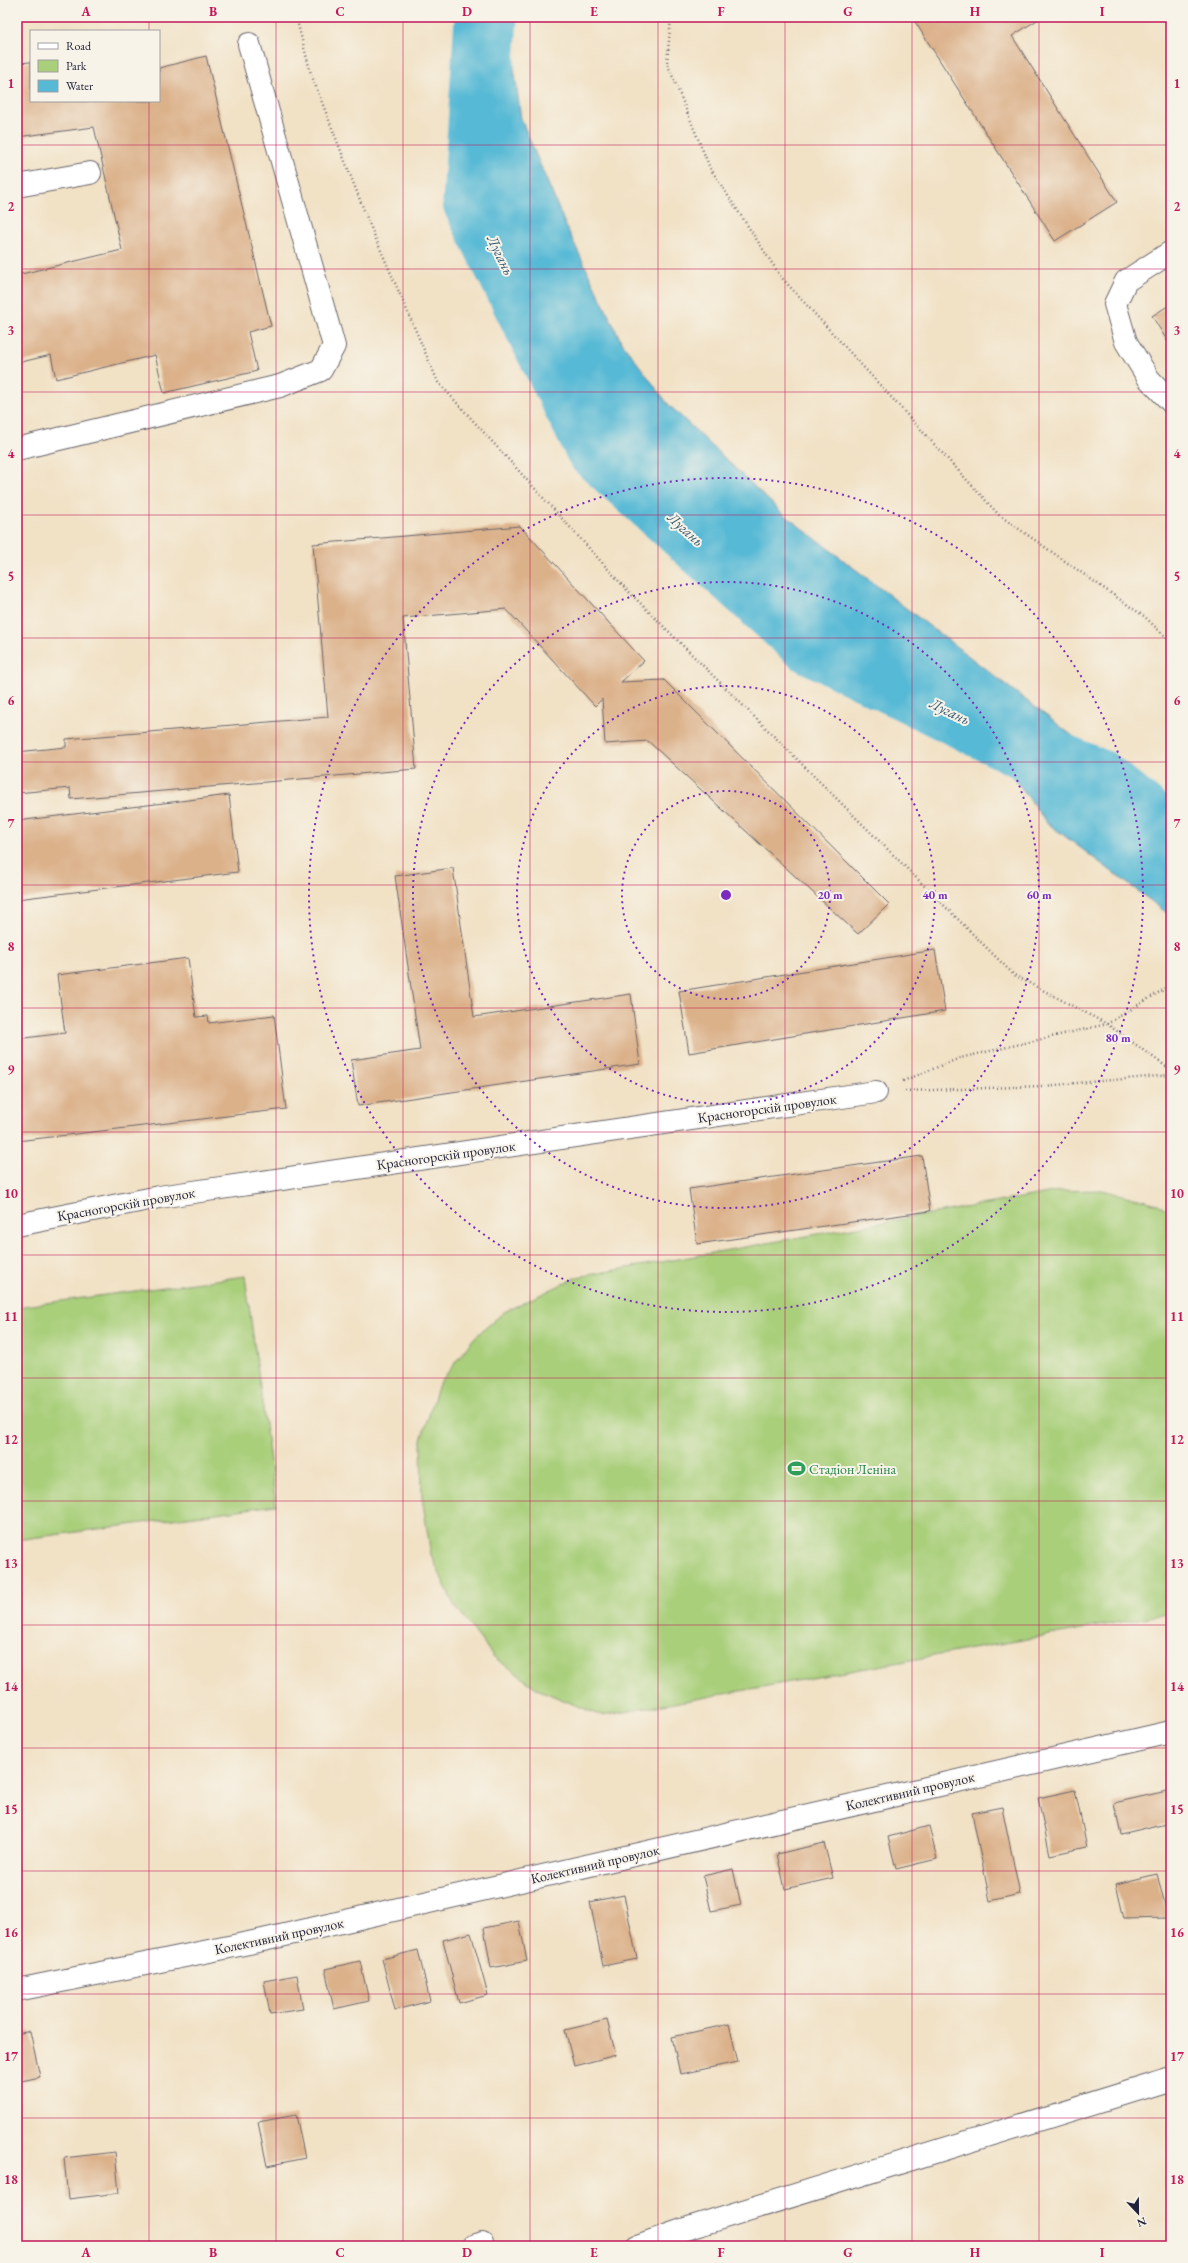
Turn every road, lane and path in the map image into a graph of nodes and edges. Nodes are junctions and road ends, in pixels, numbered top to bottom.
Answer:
1 (296, 17) edge
2 (671, 17) edge
3 (249, 44) dead end
4 (90, 173) dead end
5 (17, 186) edge
6 (1171, 252) edge
7 (1171, 402) edge
8 (17, 449) edge
9 (1171, 642) edge
10 (1171, 985) edge
11 (1107, 1024) junction
12 (1171, 1070) edge
13 (1171, 1075) edge
14 (876, 1092) junction
15 (17, 1225) edge
16 (1171, 1732) edge
17 (17, 1990) edge
18 (1171, 2079) edge
19 (637, 2246) edge

1 - 11 path
2 - 9 path
3 - 8 street
4 - 5 street
6 - 7 street
10 - 11 path
11 - 12 path
11 - 14 path
13 - 14 path
14 - 15 street, Красногорскій провулок
16 - 17 street, Колективний провулок
18 - 19 street

